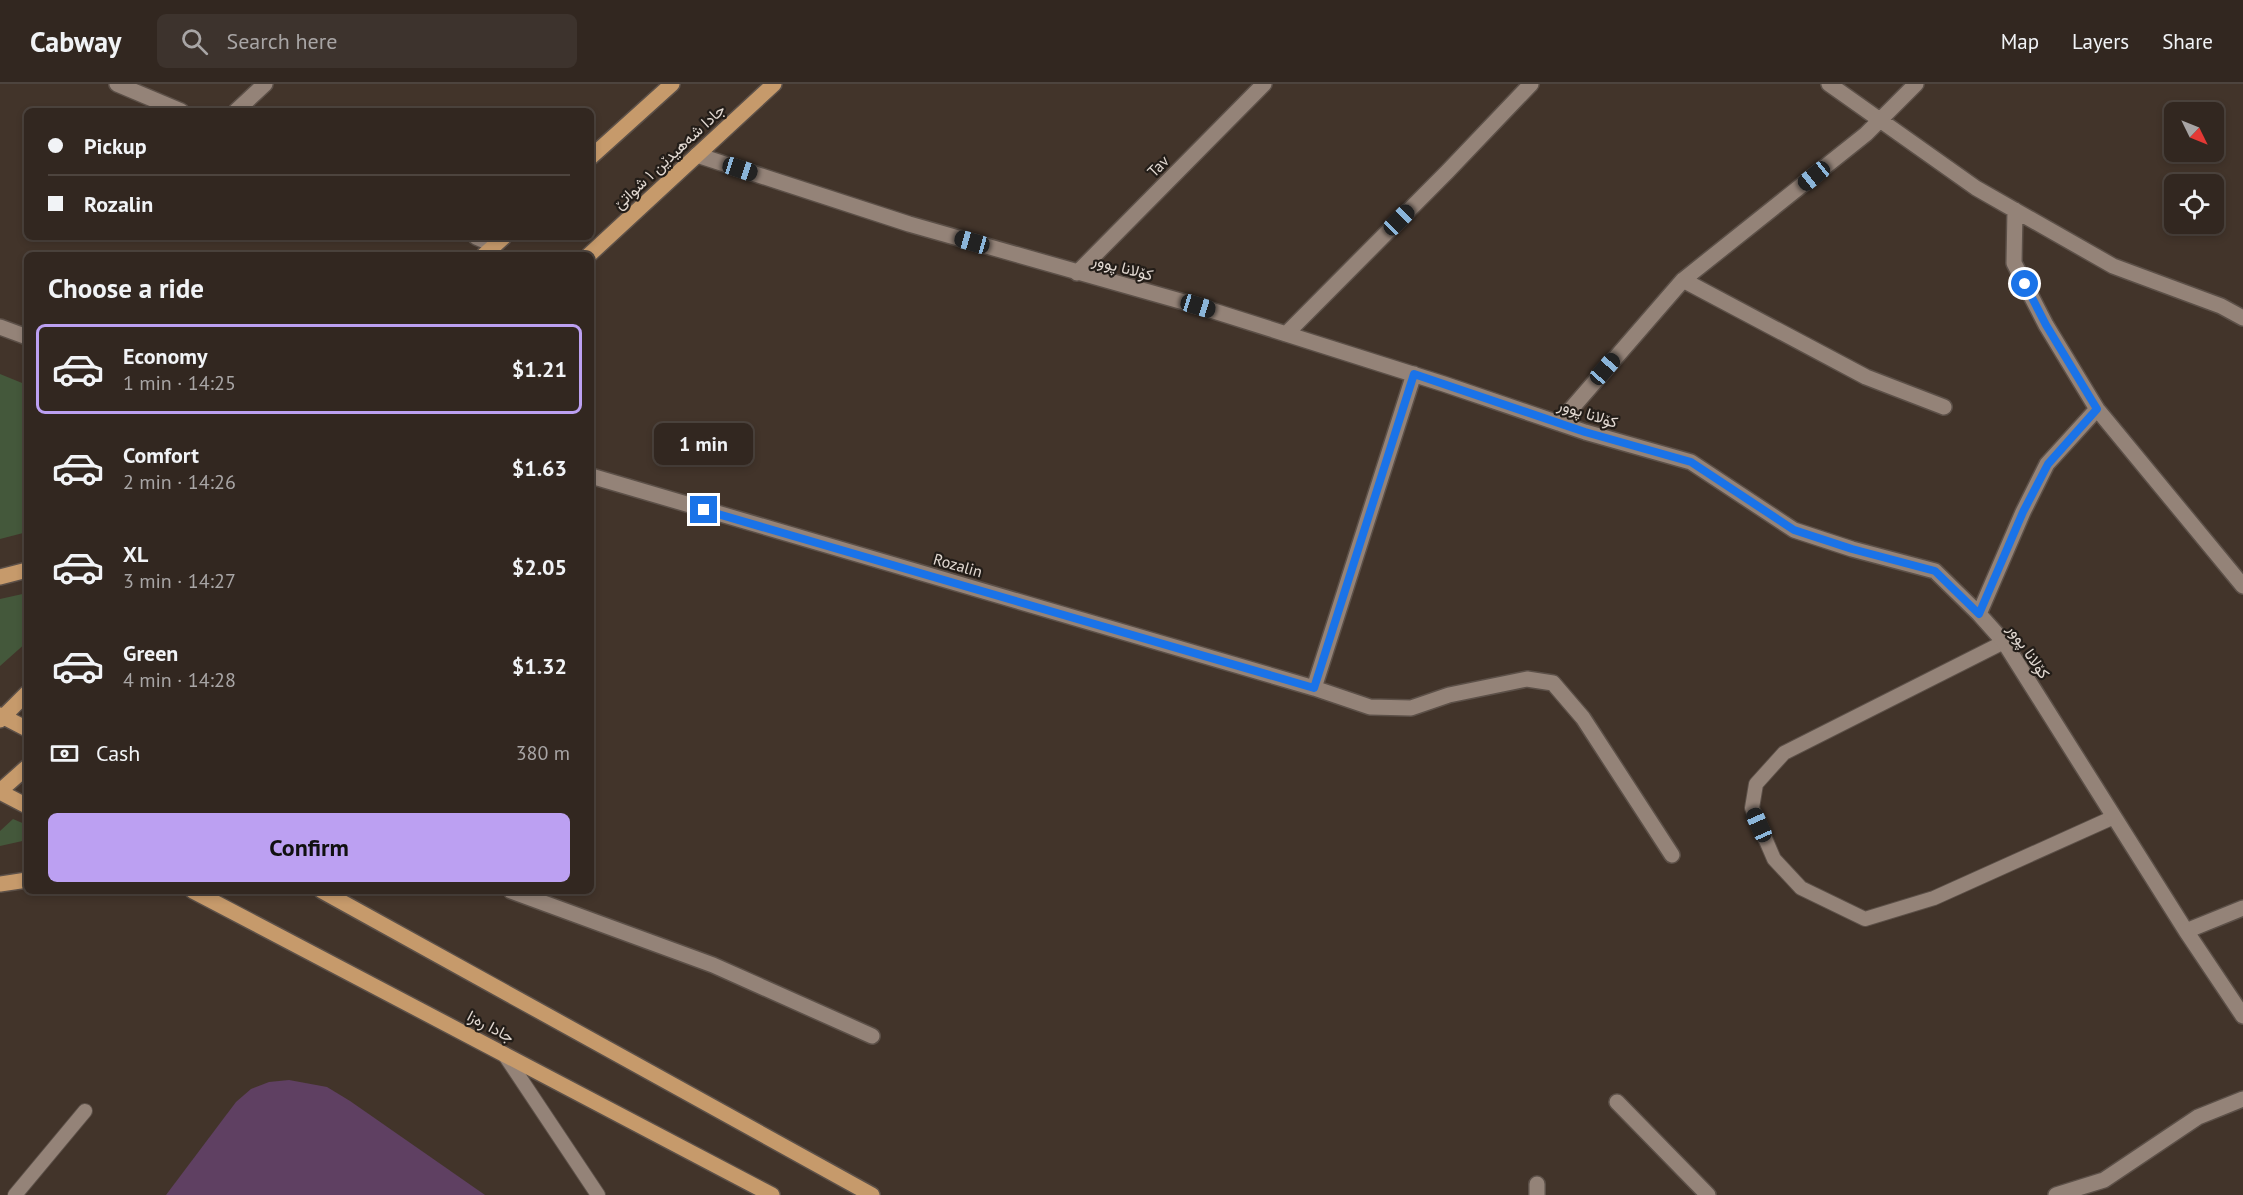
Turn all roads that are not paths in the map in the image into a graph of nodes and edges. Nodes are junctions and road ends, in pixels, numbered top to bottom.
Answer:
1 (117, 84) edge
2 (265, 84) edge
3 (672, 84) edge
4 (774, 84) edge
5 (1264, 84) edge
6 (1531, 84) edge
7 (1829, 84) edge
8 (1916, 84) edge
9 (174, 108) edge
10 (239, 108) edge
11 (1881, 119) junction
12 (594, 154) edge
13 (697, 155) junction
14 (2015, 210) junction
15 (592, 252) edge
16 (1077, 273) junction
17 (1683, 280) junction
18 (2243, 318) edge
19 (0, 327) edge
20 (1286, 334) junction
21 (24, 336) edge
22 (1414, 374) junction
23 (1944, 407) dead end
24 (2097, 409) junction
25 (1559, 423) junction
26 (594, 477) edge
27 (24, 571) edge
28 (0, 577) edge
29 (2243, 586) edge
30 (1979, 614) junction
31 (2004, 642) junction
32 (1314, 688) junction
33 (24, 696) edge
34 (1, 717) edge
35 (24, 728) edge
36 (24, 770) edge
37 (0, 792) edge
38 (24, 804) edge
39 (2114, 818) junction
40 (1672, 855) dead end
41 (24, 880) edge
42 (0, 884) edge
43 (199, 894) edge
44 (327, 894) edge
45 (519, 894) edge
46 (2243, 908) edge
47 (2186, 931) junction
48 (2243, 1016) edge
49 (872, 1036) dead end
50 (503, 1052) junction
51 (2243, 1099) edge
52 (1617, 1102) dead end
53 (85, 1111) dead end
54 (15, 1195) edge
55 (598, 1195) edge
56 (772, 1195) edge
57 (872, 1195) edge
58 (1708, 1195) edge
59 (2056, 1195) edge

1 - 9 street
2 - 10 street
3 - 12 main road
4 - 13 main road, جادا شەهیدێن ١ شواتێ
5 - 16 street, Tav
6 - 20 street
7 - 11 street
8 - 11 street
11 - 14 street
11 - 17 street
13 - 15 main road, جادا شەهیدێن ١ شواتێ
13 - 16 street, کۆلانا پوور
14 - 18 street
14 - 24 street
16 - 20 street, کۆلانا پوور
17 - 23 street
17 - 25 street
19 - 21 street
20 - 22 street, کۆلانا پوور
22 - 25 street, کۆلانا پوور
22 - 32 street
24 - 29 street
24 - 30 street
25 - 30 street, کۆلانا پوور
26 - 32 street, Rozalin
27 - 28 main road
30 - 31 street, کۆلانا پوور
31 - 39 street, کۆلانا پوور
31 - 39 lane
32 - 40 street, Rozalin
33 - 34 main road
34 - 35 main road
36 - 37 main road
37 - 38 main road
39 - 47 street, کۆلانا پوور
41 - 42 main road
43 - 50 main road, جادا ره‌زا
44 - 57 main road
45 - 49 street
46 - 47 street
47 - 48 street, کۆلانا پوور
50 - 55 lane
50 - 56 main road, جادا ره‌زا
51 - 59 street
52 - 58 street
53 - 54 lane

